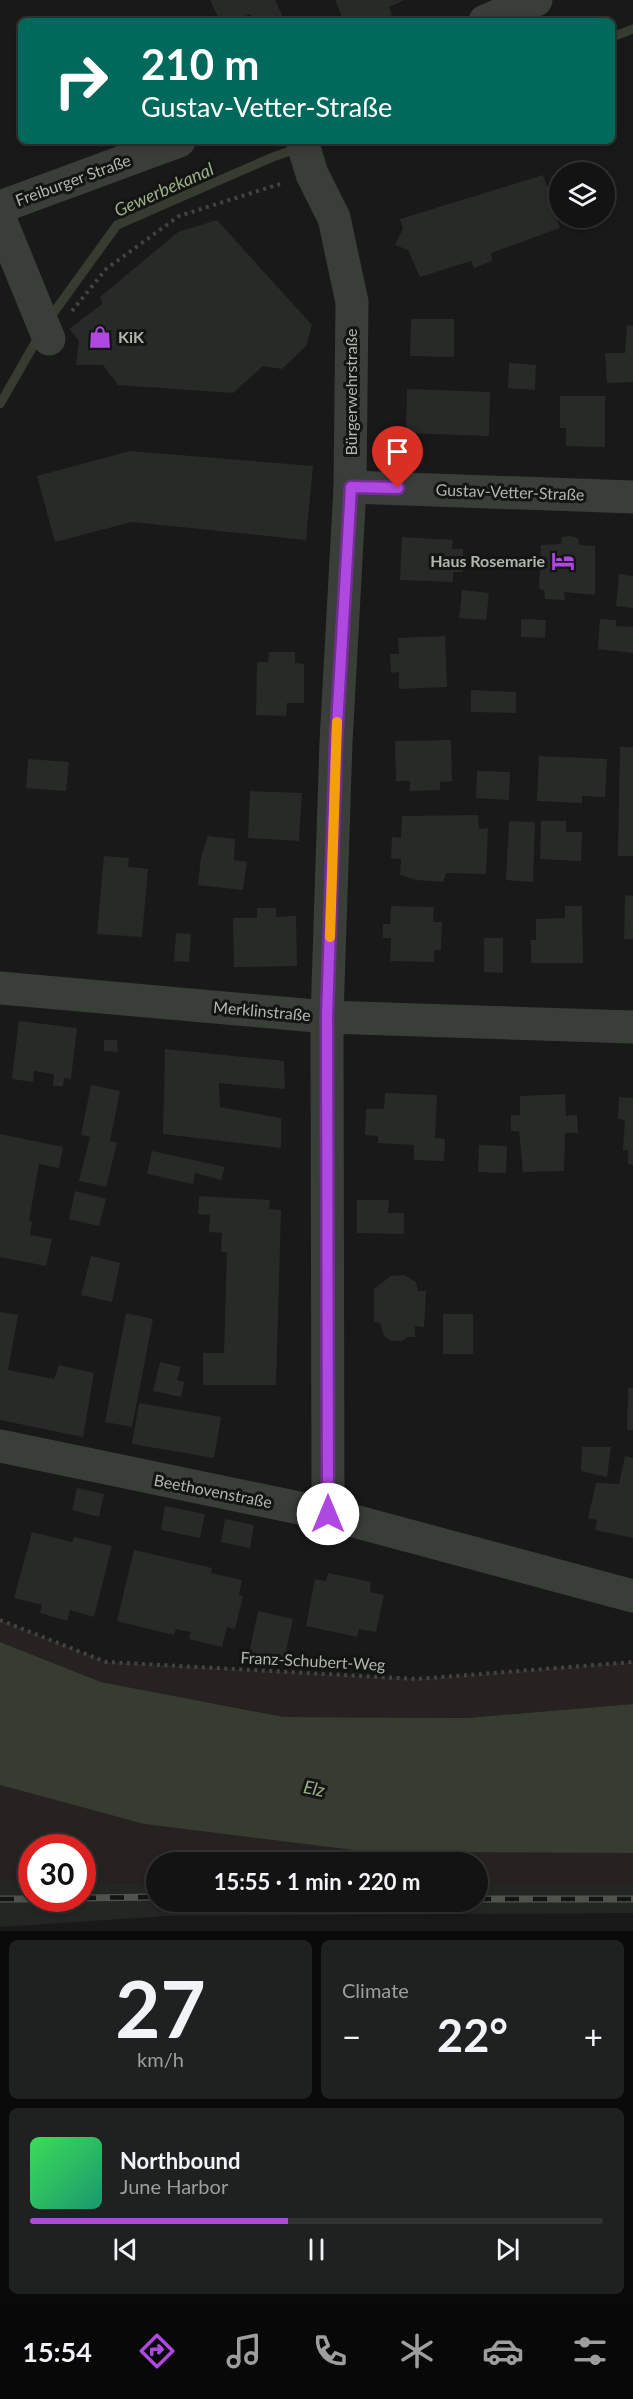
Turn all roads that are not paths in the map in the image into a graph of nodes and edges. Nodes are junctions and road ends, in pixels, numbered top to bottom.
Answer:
1 (536, 0) edge
2 (492, 13) edge
3 (171, 144) edge
4 (303, 144) edge
5 (0, 207) edge
6 (0, 219) edge
7 (49, 339) road end
8 (351, 487) junction
9 (633, 497) edge
10 (0, 988) edge
11 (327, 1017) junction
12 (633, 1027) edge
13 (0, 1446) edge
14 (328, 1514) junction
15 (633, 1596) edge

1 - 2 street
3 - 5 street, Freiburger Straße
4 - 8 street, Bürgerwehrstraße
6 - 7 street
8 - 9 street, Gustav-Vetter-Straße
8 - 11 street, Bürgerwehrstraße
10 - 11 street, Merklinstraße
11 - 12 street, Merklinstraße
11 - 14 street, Bürgerwehrstraße
13 - 14 street, Beethovenstraße
14 - 15 street, Beethovenstraße

